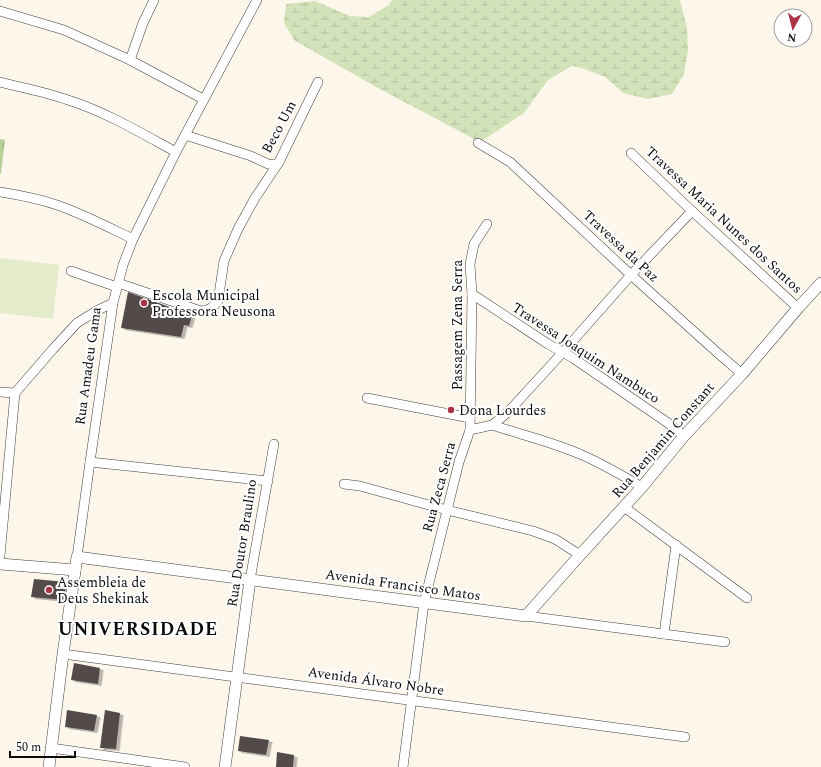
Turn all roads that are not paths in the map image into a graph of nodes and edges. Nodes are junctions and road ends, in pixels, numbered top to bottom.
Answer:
1 (154, 0) edge
2 (257, 0) edge
3 (0, 11) edge
4 (130, 60) junction
5 (0, 82) edge
6 (318, 82) dead end
7 (204, 99) junction
8 (185, 135) junction
9 (478, 143) dead end
10 (176, 152) junction
11 (631, 153) dead end
12 (279, 162) junction
13 (0, 192) edge
14 (692, 211) junction
15 (487, 224) dead end
16 (133, 239) junction
17 (71, 271) dead end
18 (631, 275) junction
19 (821, 283) edge
20 (117, 285) junction
21 (472, 294) junction
22 (113, 303) junction
23 (798, 308) junction
24 (563, 352) junction
25 (742, 374) junction
26 (0, 392) edge
27 (15, 393) junction
28 (367, 398) dead end
29 (470, 418) junction
30 (492, 425) junction
31 (470, 430) junction
32 (684, 436) junction
33 (274, 444) dead end
34 (90, 462) junction
35 (268, 481) junction
36 (344, 484) dead end
37 (642, 487) junction
38 (624, 507) junction
39 (446, 510) junction
40 (676, 545) junction
41 (580, 555) junction
42 (0, 556) edge
43 (77, 557) junction
44 (0, 564) edge
45 (75, 570) junction
46 (250, 580) junction
47 (748, 598) dead end
48 (424, 603) junction
49 (526, 616) junction
50 (664, 634) junction
51 (725, 642) dead end
52 (63, 654) junction
53 (237, 677) junction
54 (412, 700) junction
55 (685, 737) dead end
56 (51, 748) junction
57 (48, 767) edge
58 (185, 767) edge
59 (225, 767) edge
60 (404, 767) edge

1 - 4 street
2 - 7 street, Rua Amadeu Gama
3 - 4 street
4 - 7 street
5 - 10 street
6 - 12 street, Beco Um
7 - 8 street, Rua Amadeu Gama
8 - 10 street, Rua Amadeu Gama
8 - 12 street, Beco Um
9 - 18 street, Travessa da Paz
10 - 16 street, Rua Amadeu Gama
11 - 14 street, Travessa Maria Nunes dos Santos
12 - 20 street
13 - 16 street
14 - 18 street, Rua Zeca Serra
14 - 23 street, Travessa Maria Nunes dos Santos
15 - 21 street, Passagem Zena Serra
16 - 20 street, Rua Amadeu Gama
17 - 20 street
18 - 24 street, Rua Zeca Serra
18 - 25 street, Travessa da Paz
19 - 23 street, Rua Benjamin Constant
20 - 22 street, Rua Amadeu Gama
21 - 24 street, Travessa Joaquim Nambuco
21 - 29 street, Passagem Zena Serra
22 - 27 street
22 - 34 street, Rua Amadeu Gama
23 - 25 street, Rua Benjamin Constant
24 - 30 street, Rua Zeca Serra
24 - 32 street, Travessa Joaquim Nambuco
25 - 32 street, Rua Benjamin Constant
26 - 27 street
27 - 42 street
28 - 29 street
29 - 31 street, Passagem Zena Serra
30 - 31 street, Rua Zeca Serra
30 - 37 street
31 - 39 street, Rua Zeca Serra
32 - 37 street, Rua Benjamin Constant
33 - 35 street, Rua Doutor Braulino
34 - 35 street
34 - 43 street, Rua Amadeu Gama
35 - 46 street, Rua Doutor Braulino
36 - 39 street
37 - 38 street, Rua Benjamin Constant
38 - 40 street
38 - 41 street, Rua Benjamin Constant
39 - 41 street
39 - 48 street, Rua Zeca Serra
40 - 47 street
40 - 50 street
41 - 49 street, Rua Benjamin Constant
43 - 45 street, Rua Amadeu Gama
43 - 46 street, Avenida Francisco Matos
44 - 45 street
45 - 52 street, Rua Amadeu Gama
46 - 48 street, Avenida Francisco Matos
46 - 53 street, Rua Doutor Braulino
48 - 49 street, Avenida Francisco Matos
48 - 54 street, Rua Zeca Serra
49 - 50 street, Avenida Francisco Matos
50 - 51 street, Avenida Francisco Matos
52 - 53 street, Avenida Álvaro Nobre
52 - 56 street, Rua Amadeu Gama
53 - 54 street, Avenida Álvaro Nobre
53 - 59 street, Rua Doutor Braulino
54 - 55 street, Avenida Álvaro Nobre
54 - 60 street, Rua Zeca Serra
56 - 57 street, Rua Amadeu Gama
56 - 58 street

